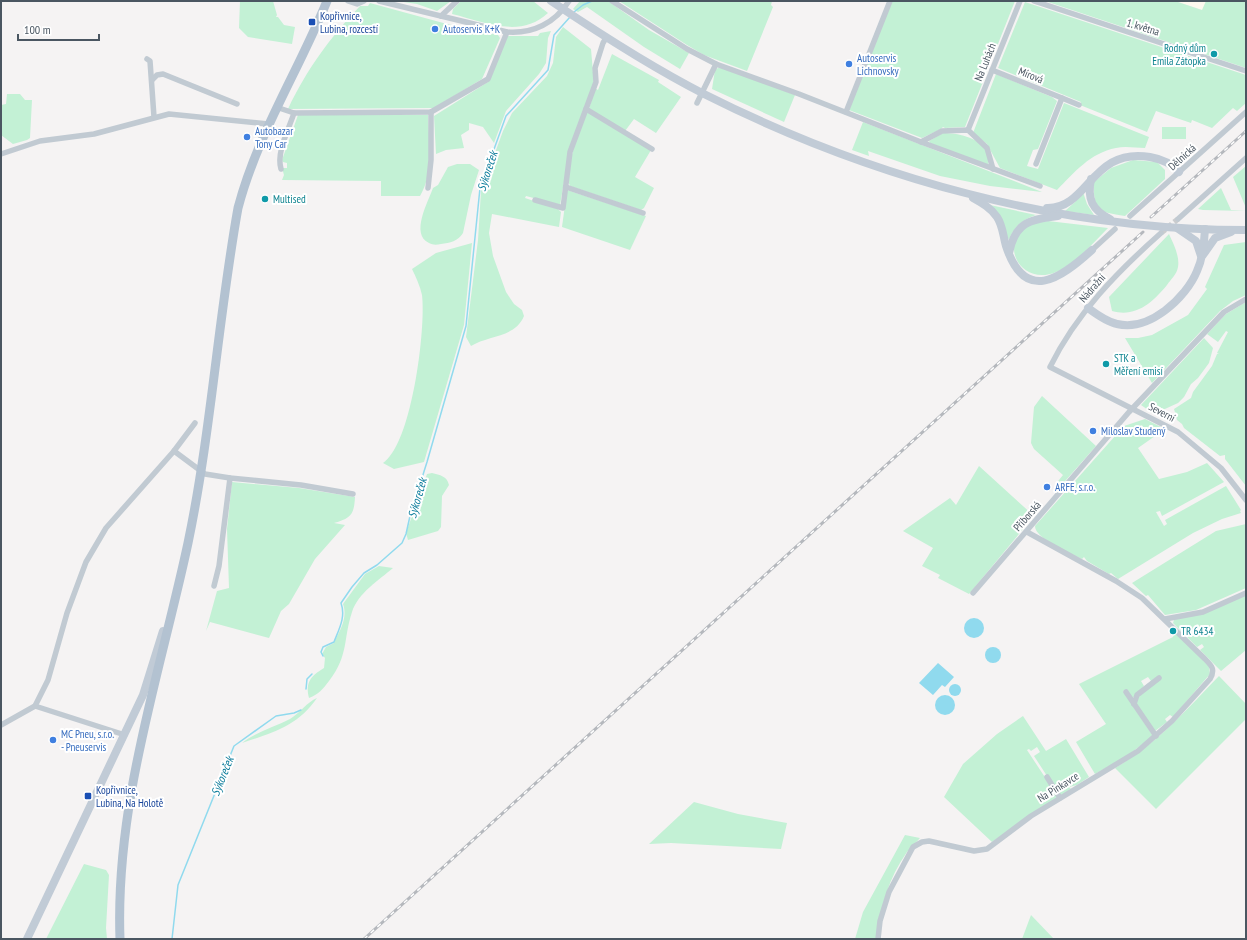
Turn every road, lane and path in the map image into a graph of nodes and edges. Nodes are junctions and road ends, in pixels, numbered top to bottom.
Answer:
1 (328, 1) edge
2 (348, 1) edge
3 (364, 1) edge
4 (379, 1) edge
5 (457, 1) edge
6 (569, 1) edge
7 (612, 1) edge
8 (890, 1) edge
9 (1020, 1) edge
10 (1034, 1) edge
11 (553, 2) edge
12 (441, 16) junction
13 (507, 32) junction
14 (606, 38) junction
15 (147, 59) dead end
16 (716, 64) junction
17 (992, 70) junction
18 (1246, 71) edge
19 (152, 80) junction
20 (702, 93) junction
21 (1062, 98) junction
22 (697, 103) dead end
23 (237, 104) dead end
24 (1079, 105) dead end
25 (276, 107) junction
26 (586, 109) junction
27 (431, 112) junction
28 (846, 112) junction
29 (1246, 112) edge
30 (294, 113) junction
31 (154, 117) junction
32 (268, 124) junction
33 (968, 130) junction
34 (921, 142) junction
35 (652, 149) dead end
36 (1, 154) edge
37 (1246, 158) edge
38 (1036, 164) dead end
39 (281, 169) dead end
40 (994, 169) junction
41 (1179, 172) junction
42 (1091, 179) junction
43 (1040, 186) dead end
44 (566, 187) junction
45 (428, 188) dead end
46 (958, 191) junction
47 (535, 200) dead end
48 (1029, 208) junction
49 (643, 213) dead end
50 (1067, 215) junction
51 (1130, 216) dead end
52 (1178, 219) tunnel mouth
53 (1116, 226) junction
54 (1177, 227) junction
55 (1205, 229) junction
56 (1243, 230) edge
57 (1161, 234) tunnel mouth
58 (1092, 250) joint
59 (1009, 254) junction
60 (1202, 258) junction
61 (1246, 299) edge
62 (1088, 308) junction
63 (1050, 367) joint
64 (1133, 409) junction
65 (195, 423) dead end
66 (174, 451) junction
67 (200, 470) junction
68 (230, 478) junction
69 (353, 494) dead end
70 (1246, 500) edge
71 (1027, 532) junction
72 (181, 573) junction
73 (214, 586) dead end
74 (973, 593) dead end
75 (1246, 593) edge
76 (1165, 619) junction
77 (1159, 678) dead end
78 (1126, 692) dead end
79 (1134, 704) junction
80 (35, 706) junction
81 (1, 725) edge
82 (125, 735) junction
83 (1156, 736) junction
84 (1047, 777) dead end
85 (1060, 798) junction
86 (27, 939) edge
87 (120, 939) edge
88 (878, 939) edge

1 - 25 main road
2 - 3 street
4 - 12 street
5 - 12 street
6 - 13 street
7 - 16 street
8 - 28 street
9 - 17 street, Na Luhách
10 - 18 street, 1. května
11 - 14 main road
12 - 13 street
13 - 27 street
14 - 20 main road
14 - 26 street
15 - 19 street
16 - 20 street
16 - 28 street
17 - 21 street, Mírová
17 - 33 street, Na Luhách
19 - 23 street
19 - 31 street
20 - 22 street
20 - 46 main road
21 - 24 street, Mírová
21 - 38 street
25 - 30 street
25 - 32 main road
26 - 35 street
26 - 44 street
27 - 30 street
27 - 45 street
28 - 34 street
29 - 41 street, Dělnická
30 - 39 street
31 - 32 street
31 - 36 street
32 - 67 main road
33 - 34 street
33 - 40 street
34 - 40 street
37 - 52 street
40 - 43 street
41 - 42 main road
41 - 51 street, Dělnická
42 - 48 main road
42 - 53 main road
44 - 47 street
44 - 49 street
46 - 48 main road
46 - 59 main road
48 - 50 main road
50 - 53 main road
50 - 59 main road
53 - 54 main road
53 - 58 street
54 - 55 main road
54 - 60 main road
55 - 56 main road
55 - 60 main road
56 - 60 main road
57 - 62 street, Nádražní
58 - 59 main road
60 - 62 main road
61 - 64 street, Příborská
62 - 63 street, Nádražní
63 - 64 street, Severní
64 - 70 street, Severní
64 - 71 street, Příborská
65 - 66 street
66 - 67 street
66 - 80 street
67 - 68 street
67 - 72 main road
68 - 69 street
68 - 73 street
71 - 74 street, Příborská
71 - 76 street, Na Pinkavce
72 - 82 main road
72 - 87 main road
75 - 76 street
76 - 83 street, Na Pinkavce
77 - 79 street
78 - 79 street
79 - 83 street
80 - 81 street
80 - 82 street
82 - 86 main road
83 - 85 street, Na Pinkavce
84 - 85 street
85 - 88 street, Na Pinkavce

